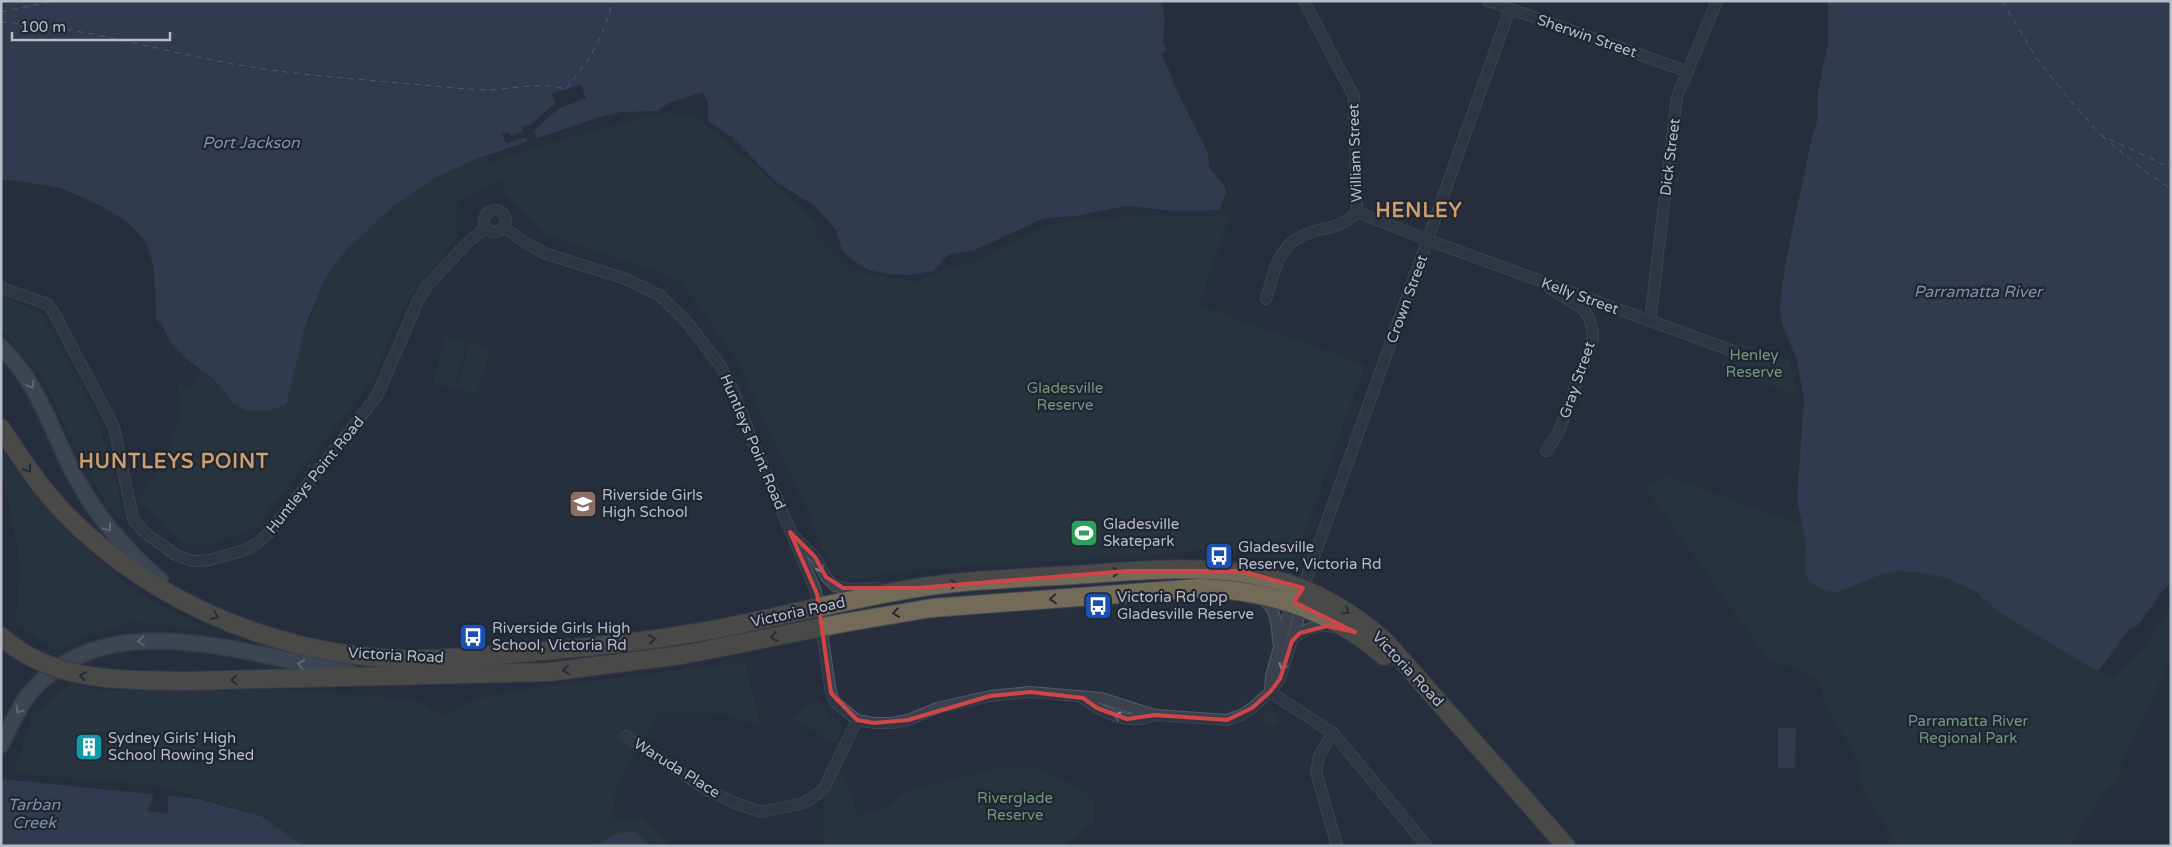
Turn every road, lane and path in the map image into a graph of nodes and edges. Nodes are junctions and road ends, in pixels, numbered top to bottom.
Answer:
1 (1304, 1) edge
2 (1488, 1) edge
3 (1717, 1) edge
4 (1510, 9) junction
5 (1686, 71) junction
6 (1357, 212) junction
7 (486, 227) junction
8 (504, 227) junction
9 (1428, 240) junction
10 (1530, 277) junction
11 (1, 288) edge
12 (1266, 299) dead end
13 (1650, 321) junction
14 (1, 346) edge
15 (1733, 351) dead end
16 (1, 428) edge
17 (1546, 451) dead end
18 (790, 532) junction
19 (916, 588) junction
20 (1303, 588) junction
21 (1234, 591) junction
22 (172, 594) junction
23 (1298, 606) junction
24 (820, 608) junction
25 (822, 627) junction
26 (1355, 632) junction
27 (1, 636) edge
28 (1292, 640) junction
29 (1279, 648) junction
30 (419, 676) junction
31 (1270, 692) junction
32 (857, 720) junction
33 (1333, 732) junction
34 (626, 736) dead end
35 (1, 745) edge
36 (1337, 846) edge
37 (1427, 846) edge
38 (1552, 846) edge
39 (1566, 846) edge

1 - 6 street, William Street
2 - 4 street, Sherwin Street
3 - 5 street, Dick Street
4 - 5 street, Sherwin Street
4 - 9 street, Crown Street
5 - 13 street, Dick Street
6 - 9 street, William Street
6 - 12 street
7 - 8 street
7 - 8 street
7 - 11 street, Huntleys Point Road
8 - 18 street, Huntleys Point Road
9 - 10 street, Kelly Street
9 - 20 street, Crown Street
10 - 13 street, Kelly Street
10 - 17 street, Gray Street
13 - 15 street, Kelly Street
14 -> 22 main road
16 -> 22 highway, Victoria Road
18 -> 19 street
18 - 24 street, Huntleys Point Road
19 -> 20 highway, Victoria Road
19 - 24 highway, Victoria Road
20 - 23 street, Crown Street
20 -> 39 highway, Victoria Road
21 - 23 highway, Victoria Road
21 -> 25 highway, Victoria Road
21 - 29 street
22 -> 24 highway, Victoria Road
23 - 26 highway, Victoria Road
23 - 28 street
23 - 29 street
24 - 25 street, Huntleys Point Road
25 -> 30 highway, Victoria Road
25 - 32 street, Huntleys Point Road
26 - 28 street
26 - 38 highway, Victoria Road
30 -> 27 highway, Victoria Road, bridge
28 -> 31 street
29 - 31 street
30 -> 35 main road
31 - 32 street
31 - 33 street
32 - 34 street, Waruda Place
33 - 36 street
33 - 37 street

